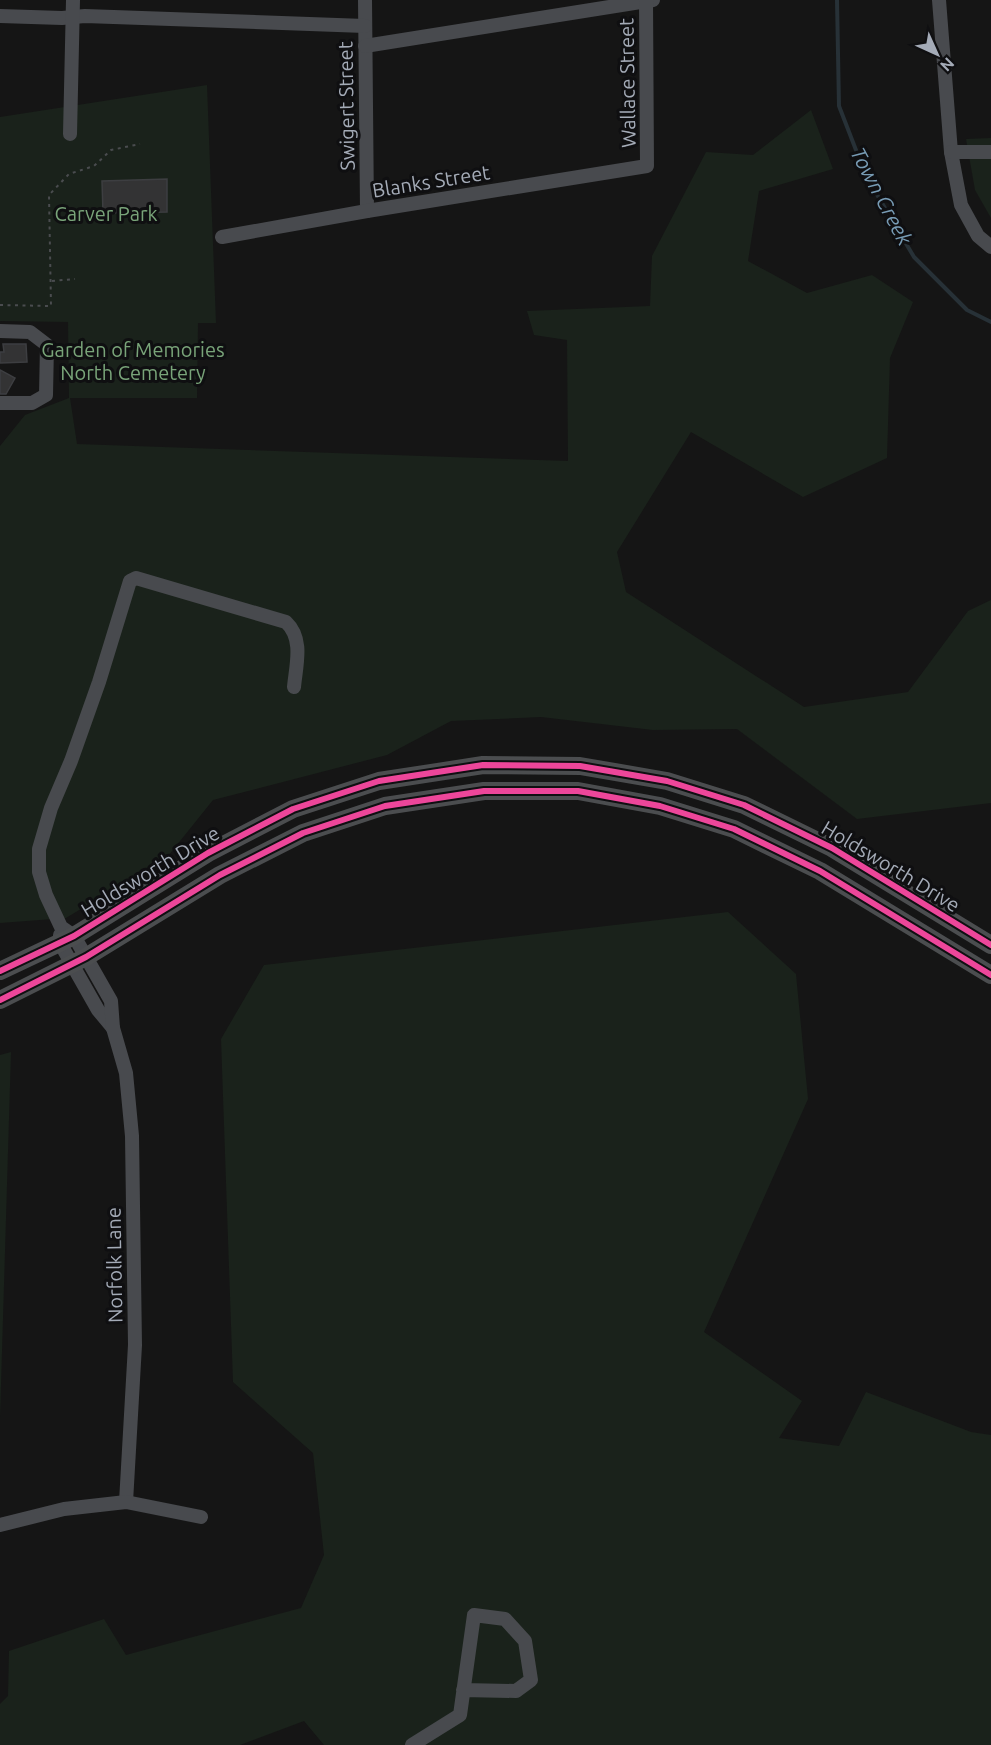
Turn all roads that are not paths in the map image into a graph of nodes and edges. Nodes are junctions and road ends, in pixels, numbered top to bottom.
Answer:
1 (73, 0) edge
2 (365, 0) edge
3 (649, 0) edge
4 (939, 0) edge
5 (0, 16) edge
6 (73, 17) junction
7 (365, 26) junction
8 (365, 45) junction
9 (70, 134) dead end
10 (951, 152) junction
11 (991, 152) edge
12 (648, 166) joint
13 (367, 211) junction
14 (222, 237) dead end
15 (991, 247) edge
16 (0, 331) edge
17 (0, 403) edge
18 (294, 687) dead end
19 (65, 935) junction
20 (991, 945) edge
21 (79, 961) junction
22 (0, 972) edge
23 (991, 975) edge
24 (0, 1000) edge
25 (126, 1502) junction
26 (201, 1517) dead end
27 (0, 1525) edge
28 (463, 1690) junction
29 (412, 1745) edge

1 - 6 street
2 - 7 street, Swigert Street
3 - 8 street
3 - 12 street, Wallace Street
4 - 10 street
5 - 6 street
6 - 7 street
6 - 9 street
7 - 8 street, Swigert Street
8 - 13 street, Swigert Street
10 - 11 street
10 - 15 street
12 - 13 street, Blanks Street
13 - 14 street, Blanks Street
16 - 17 street
18 - 19 street, Norfolk Lane
19 - 20 main road, Holdsworth Drive
19 - 21 street, Norfolk Lane
19 - 22 main road, Holdsworth Drive
21 - 23 main road, Holdsworth Drive
21 - 24 main road, Holdsworth Drive
21 - 25 street, Norfolk Lane
25 - 26 street
25 - 27 street
28 - 28 street
28 - 29 street

